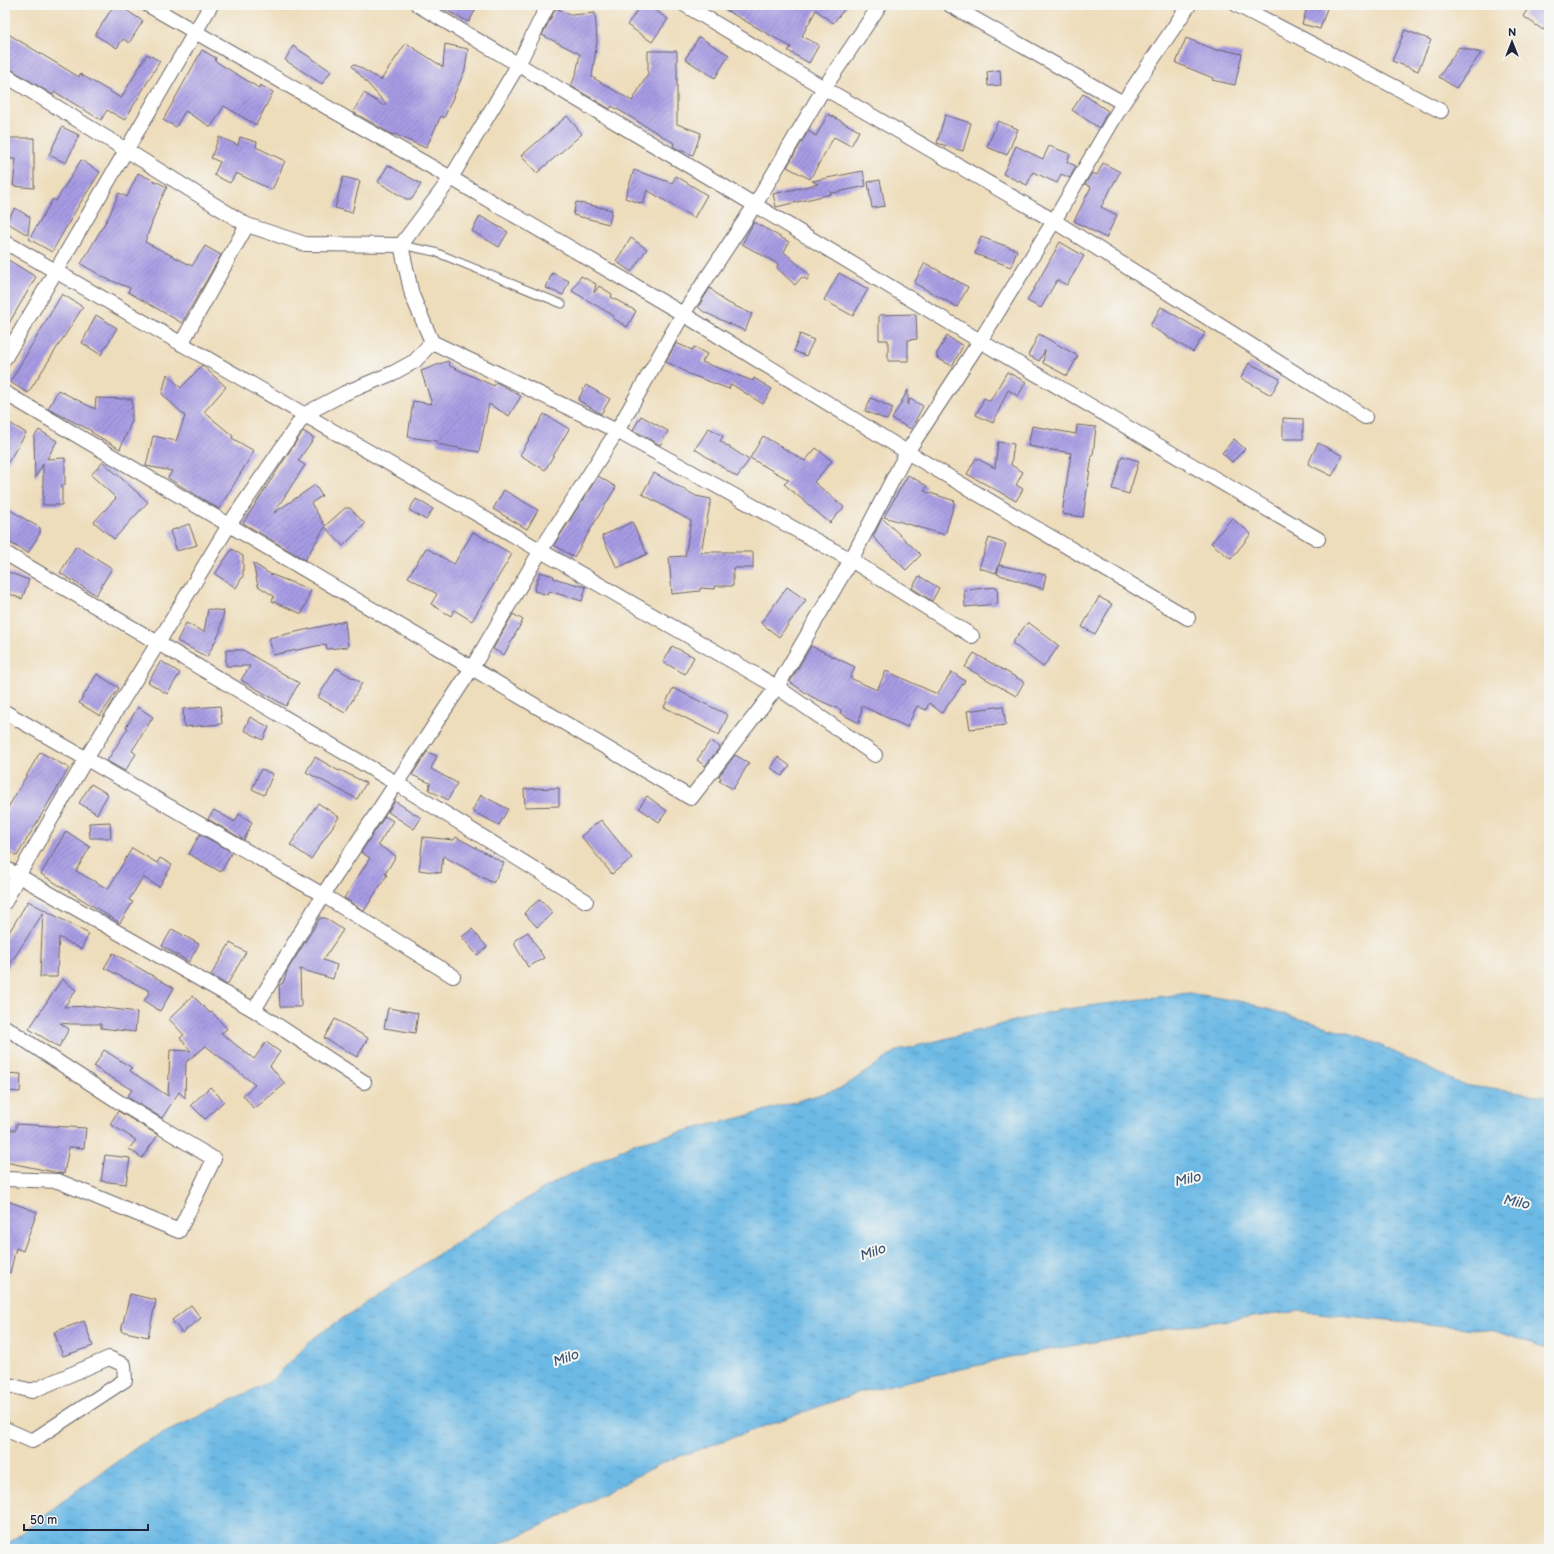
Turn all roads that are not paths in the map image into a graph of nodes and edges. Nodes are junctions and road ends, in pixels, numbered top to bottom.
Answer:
1 (148, 5) edge
2 (211, 5) edge
3 (418, 5) edge
4 (548, 5) edge
5 (686, 5) edge
6 (880, 5) edge
7 (950, 5) edge
8 (1189, 5) edge
9 (1237, 5) edge
10 (195, 32) junction
11 (518, 65) junction
12 (5, 75) edge
13 (824, 88) junction
14 (1123, 103) junction
15 (1441, 111) dead end
16 (126, 150) junction
17 (451, 178) junction
18 (755, 205) junction
19 (1054, 221) junction
20 (247, 225) junction
21 (5, 242) edge
22 (401, 245) junction
23 (55, 272) junction
24 (562, 304) dead end
25 (683, 314) junction
26 (980, 341) junction
27 (432, 342) junction
28 (181, 344) junction
29 (5, 358) edge
30 (5, 393) edge
31 (305, 414) junction
32 (1365, 417) dead end
33 (617, 431) junction
34 (907, 452) junction
35 (229, 525) junction
36 (1318, 539) dead end
37 (541, 550) junction
38 (5, 553) edge
39 (851, 560) junction
40 (1188, 618) dead end
41 (972, 636) dead end
42 (158, 643) junction
43 (472, 668) junction
44 (777, 687) junction
45 (5, 712) edge
46 (875, 756) dead end
47 (86, 759) junction
48 (396, 783) junction
49 (5, 868) edge
50 (18, 876) junction
51 (323, 895) junction
52 (586, 901) dead end
53 (5, 902) edge
54 (453, 976) dead end
55 (254, 1010) junction
56 (5, 1027) edge
57 (364, 1082) dead end
58 (5, 1179) edge
59 (5, 1384) edge
60 (5, 1429) edge

1 - 10 street
2 - 10 street
3 - 11 street
4 - 11 street
5 - 13 street
6 - 13 street
7 - 14 street
8 - 14 street
9 - 15 street
10 - 16 street
10 - 17 street
11 - 17 street
11 - 18 street
12 - 16 street
13 - 18 street
13 - 19 street
14 - 19 street
16 - 20 street
16 - 23 street
17 - 22 street
17 - 25 street
18 - 25 street
18 - 26 street
19 - 26 street
19 - 32 street
20 - 22 street
20 - 28 street
21 - 23 street
22 - 24 lane
22 - 27 street
23 - 28 street
23 - 29 street
25 - 33 street
25 - 34 street
26 - 34 street
26 - 36 street
27 - 31 street
27 - 33 street
28 - 31 street
30 - 35 street
31 - 35 street
31 - 37 street
33 - 37 street
33 - 39 street
34 - 39 street
34 - 40 street
35 - 42 street
35 - 43 street
37 - 43 street
37 - 44 street
38 - 42 street
39 - 41 street
39 - 44 street
42 - 47 street
42 - 48 street
43 - 44 street
43 - 48 street
44 - 46 street
45 - 47 street
47 - 50 street
47 - 51 street
48 - 51 street
48 - 52 street
49 - 50 street
50 - 53 street
50 - 55 street
51 - 54 street
51 - 55 street
55 - 57 street
56 - 58 street
59 - 60 street

